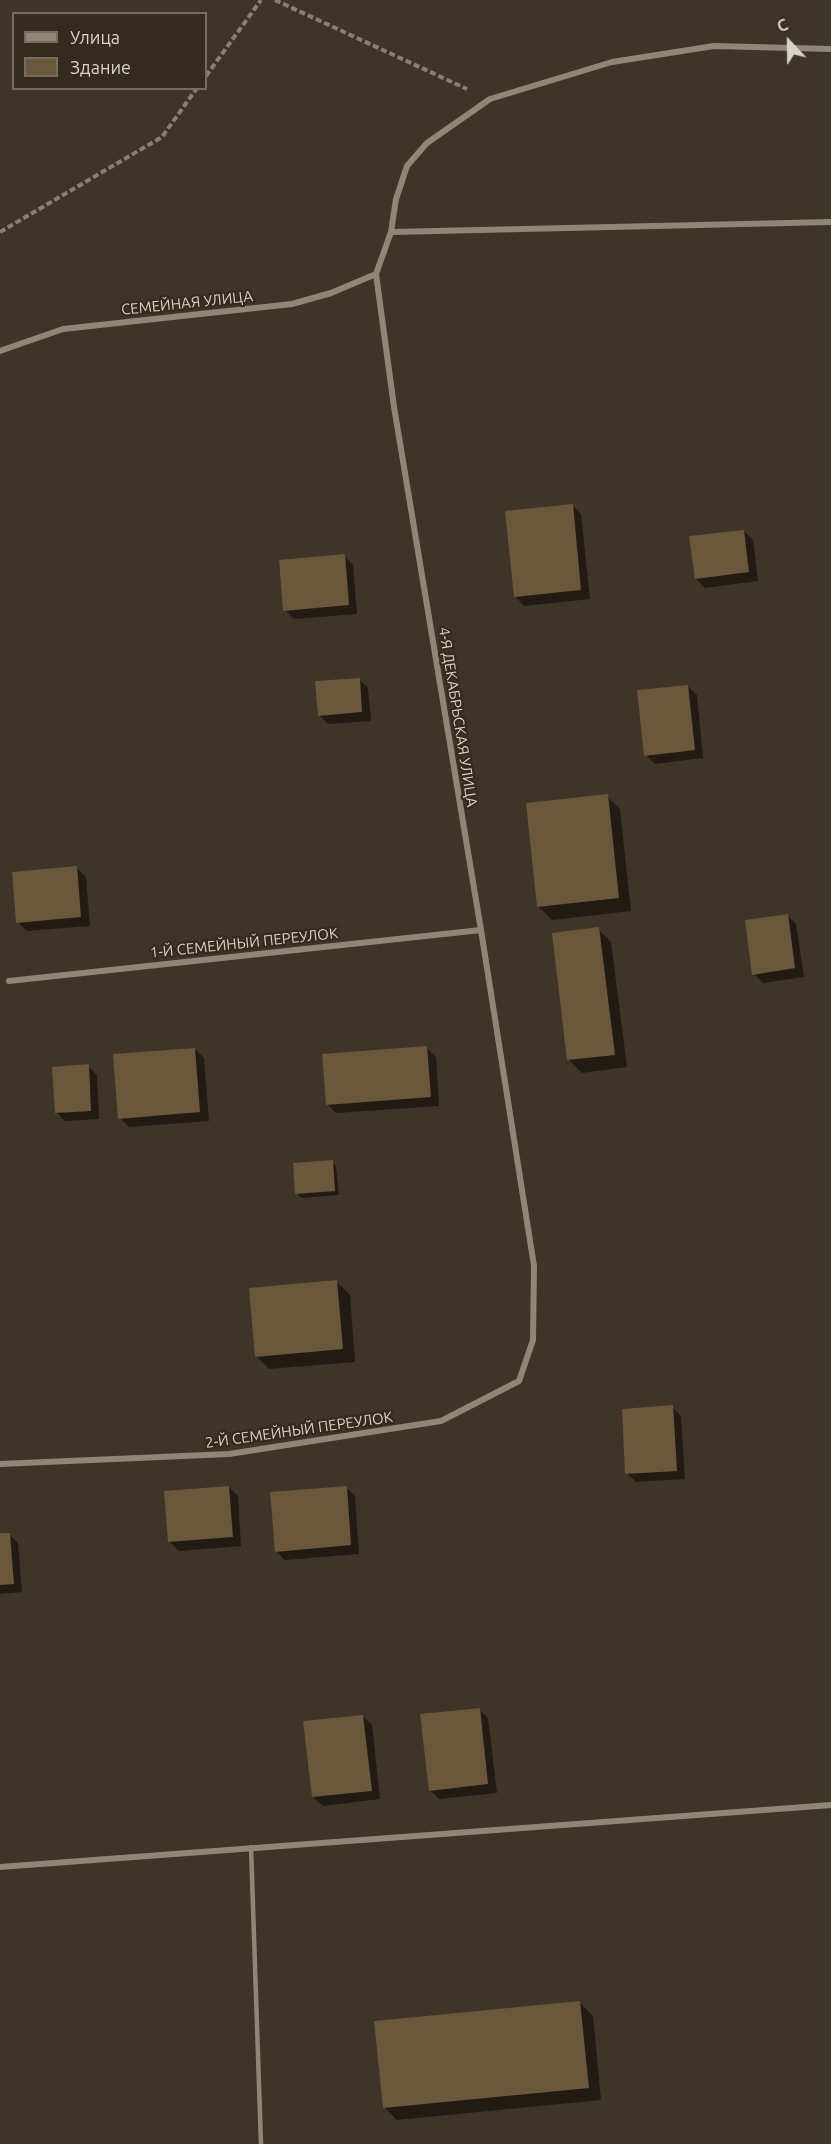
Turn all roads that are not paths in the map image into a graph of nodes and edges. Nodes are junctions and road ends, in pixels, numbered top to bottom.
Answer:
1 (831, 49) edge
2 (831, 222) edge
3 (392, 232) junction
4 (376, 274) junction
5 (0, 351) edge
6 (481, 930) junction
7 (9, 981) dead end
8 (519, 1381) joint
9 (0, 1464) edge
10 (831, 1805) edge
11 (251, 1847) junction
12 (0, 1867) edge
13 (261, 2144) edge

1 - 3 street, 4-Я ДЕКАБРЬСКАЯ УЛИЦА
2 - 3 street
3 - 4 street, 4-Я ДЕКАБРЬСКАЯ УЛИЦА
4 - 5 street, СЕМЕЙНАЯ УЛИЦА
4 - 6 street, 4-Я ДЕКАБРЬСКАЯ УЛИЦА
6 - 7 street, 1-Й СЕМЕЙНЫЙ ПЕРЕУЛОК
6 - 8 street, 4-Я ДЕКАБРЬСКАЯ УЛИЦА
8 - 9 street, 2-Й СЕМЕЙНЫЙ ПЕРЕУЛОК
10 - 11 street
11 - 12 street
11 - 13 lane

